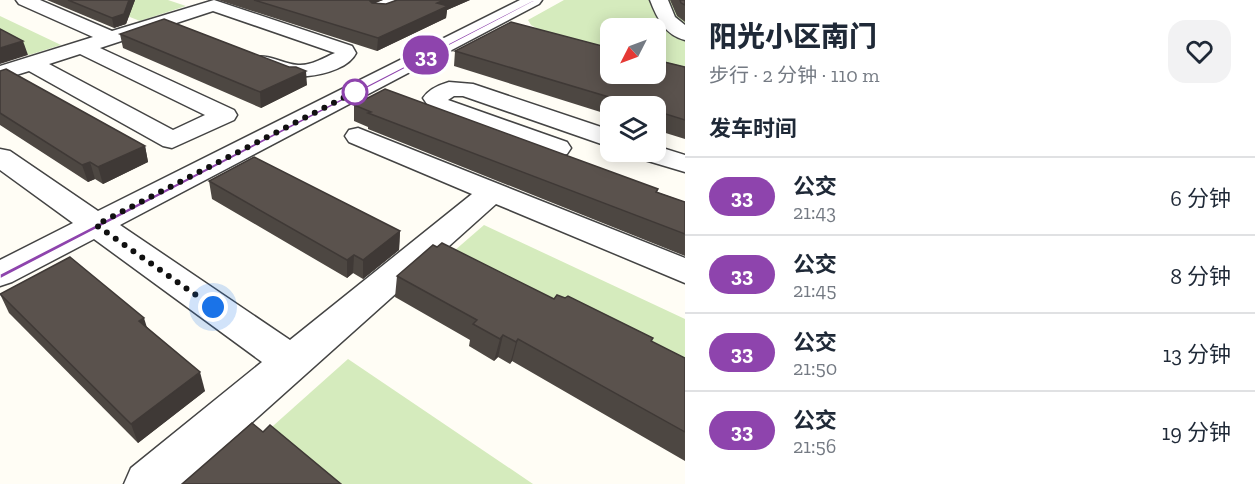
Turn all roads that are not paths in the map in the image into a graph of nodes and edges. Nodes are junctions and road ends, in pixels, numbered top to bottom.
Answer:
1 (25, 0) edge
2 (533, 0) edge
3 (658, 0) edge
4 (231, 3) edge
5 (161, 22) junction
6 (489, 22) junction
7 (522, 31) edge
8 (188, 32) edge
9 (685, 34) edge
10 (111, 38) junction
11 (82, 47) junction
12 (250, 56) edge
13 (31, 63) junction
14 (0, 73) edge
15 (390, 74) junction
16 (444, 93) junction
17 (358, 136) dead end
18 (600, 136) edge
19 (558, 148) dead end
20 (0, 157) edge
21 (666, 158) edge
22 (685, 164) edge
23 (492, 192) junction
24 (96, 225) junction
25 (685, 272) edge
26 (0, 274) edge
27 (291, 362) junction
28 (148, 484) edge

1 - 10 street
2 - 6 street
3 - 9 street
4 - 5 street
4 - 12 street
5 - 8 street
5 - 10 street
6 - 7 street
6 - 15 street
10 - 11 street
11 - 13 street
11 - 13 street
13 - 14 street
15 - 16 street
15 - 24 street
16 - 18 street
16 - 19 street
17 - 23 street
20 - 24 street
21 - 22 street
23 - 25 street
23 - 27 street
24 - 26 street
24 - 27 street
27 - 28 street

